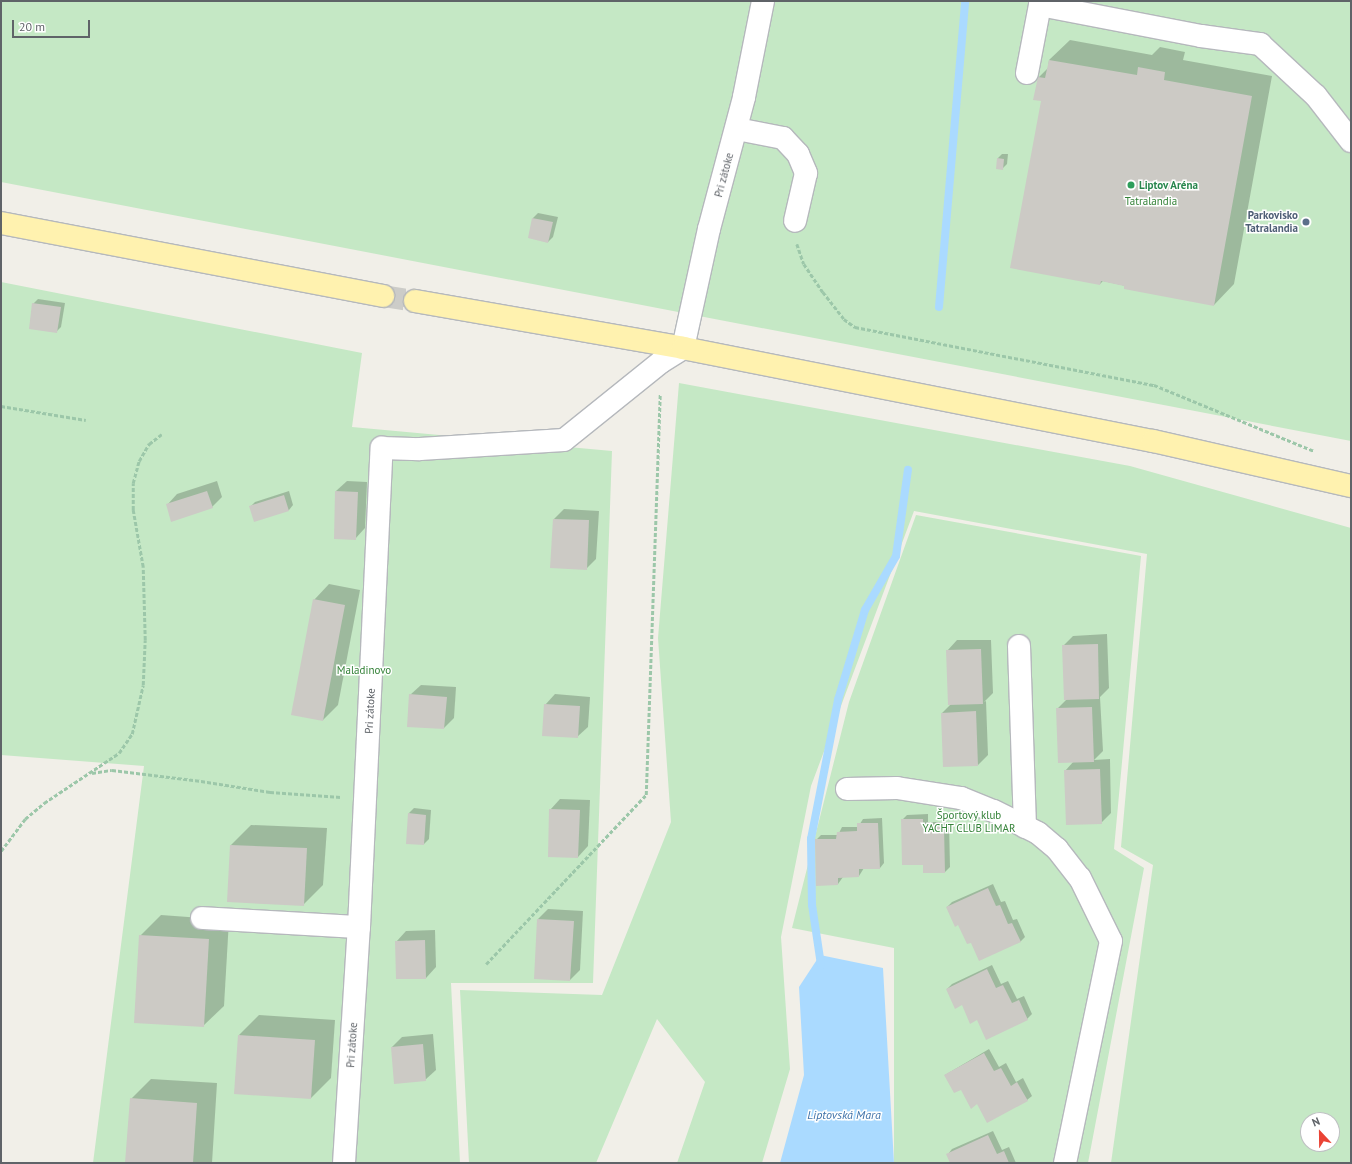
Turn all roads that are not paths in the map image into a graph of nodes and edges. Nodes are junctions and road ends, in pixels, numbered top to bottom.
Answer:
1 (763, 1) edge
2 (1028, 73) dead end
3 (737, 129) junction
4 (1351, 141) edge
5 (795, 221) road end
6 (1, 223) edge
7 (383, 296) tunnel mouth
8 (415, 301) tunnel mouth
9 (684, 348) junction
10 (1351, 486) edge
11 (1019, 646) dead end
12 (847, 789) dead end
13 (1025, 826) junction
14 (202, 918) dead end
15 (359, 927) junction
16 (344, 1163) edge
17 (1065, 1163) edge

1 - 3 street, Pri zátoke
2 - 4 street
3 - 5 street
3 - 9 street, Pri zátoke
6 - 7 main road
8 - 9 main road
9 - 10 main road
9 - 15 street, Pri zátoke
11 - 13 street
12 - 13 street
13 - 17 street
14 - 15 street
15 - 16 street, Pri zátoke

